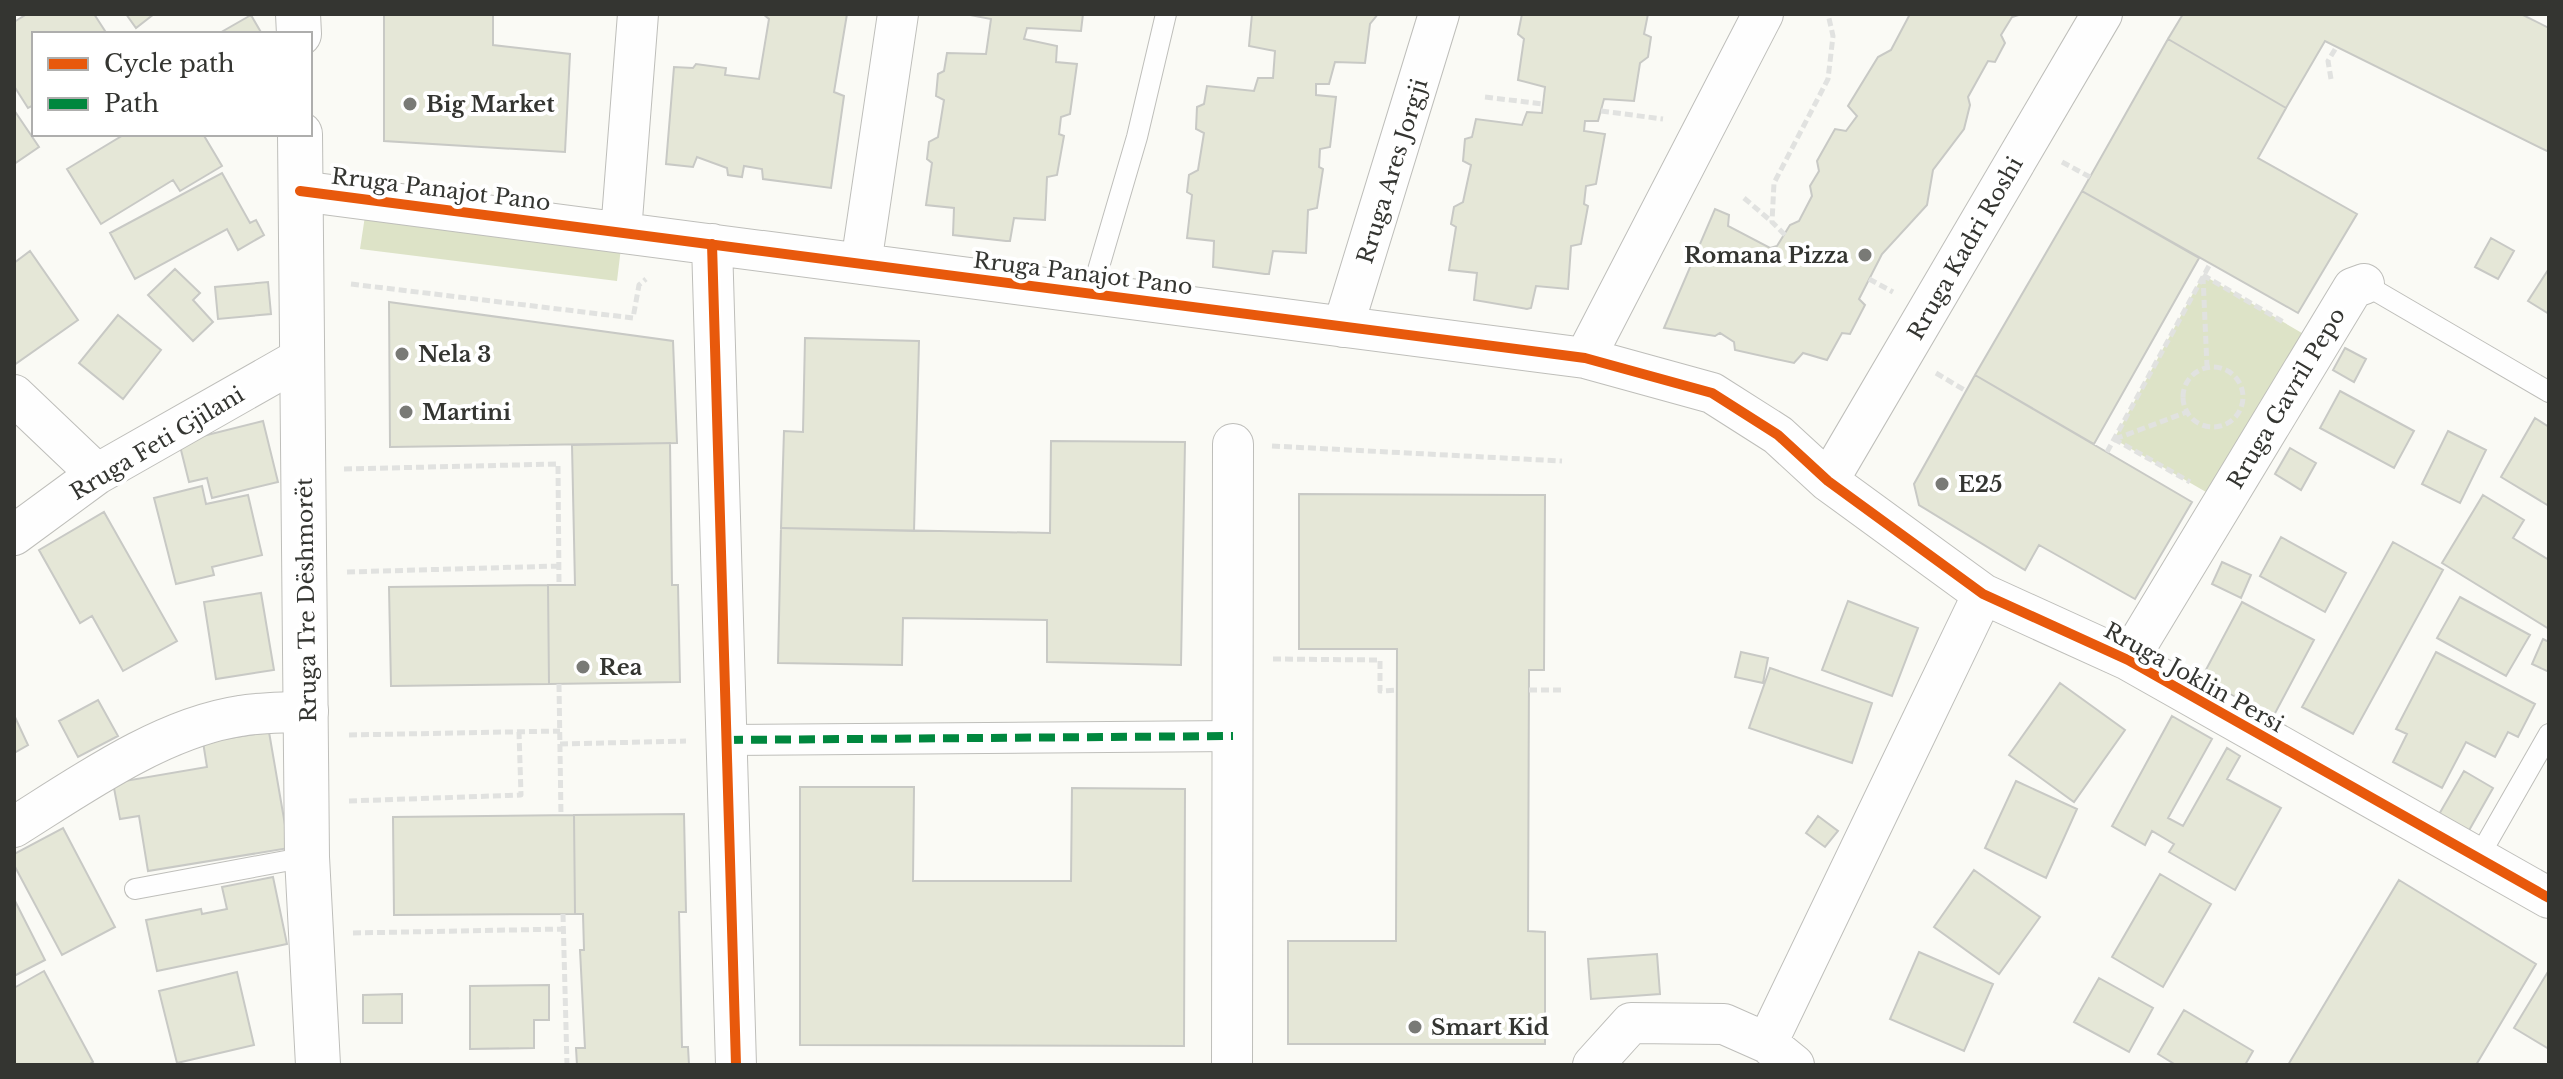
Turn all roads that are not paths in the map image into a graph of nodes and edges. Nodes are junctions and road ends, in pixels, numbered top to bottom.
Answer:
1 (638, 14) edge
2 (898, 14) edge
3 (1166, 14) edge
4 (1439, 14) edge
5 (1763, 14) edge
6 (2102, 14) edge
7 (300, 136) edge
8 (300, 191) junction
9 (621, 232) junction
10 (712, 244) junction
11 (861, 264) junction
12 (2364, 284) joint
13 (1091, 294) junction
14 (1343, 327) junction
15 (303, 357) junction
16 (1585, 358) junction
17 (2549, 392) edge
18 (14, 395) edge
19 (1233, 444) road end
20 (97, 474) junction
21 (1828, 481) junction
22 (14, 535) edge
23 (1983, 594) junction
24 (2128, 660) junction
25 (308, 723) junction
26 (2549, 734) edge
27 (1233, 736) junction
28 (727, 740) junction
29 (14, 827) edge
30 (307, 857) junction
31 (2478, 858) junction
32 (135, 889) dead end
33 (2549, 898) edge
34 (1780, 1054) edge
35 (318, 1065) edge
36 (736, 1065) edge
37 (1232, 1065) edge
38 (1593, 1065) edge

1 - 9 street
2 - 11 street
3 - 13 lane
4 - 14 street, Rruga Ares Jorgji
5 - 16 street
6 - 21 street, Rruga Kadri Roshi
7 - 8 main road, Rruga Tre Dëshmorët
8 - 9 street, Rruga Panajot Pano
8 - 15 main road, Rruga Tre Dëshmorët
9 - 10 street, Rruga Panajot Pano
10 - 11 street, Rruga Panajot Pano
10 - 28 street
11 - 13 street, Rruga Panajot Pano
12 - 17 lane, Rruga Gavril Pepo
12 - 24 street, Rruga Gavril Pepo
13 - 14 street, Rruga Panajot Pano
14 - 16 street, Rruga Panajot Pano
15 - 20 street, Rruga Feti Gjilani
15 - 25 main road, Rruga Tre Dëshmorët
16 - 21 street, Rruga Panajot Pano
18 - 20 street
19 - 27 street
20 - 22 street, Rruga Feti Gjilani
21 - 23 street, Rruga Joklin Persi
23 - 24 street, Rruga Joklin Persi
23 - 34 street
24 - 31 street, Rruga Joklin Persi
25 - 29 street
25 - 30 main road, Rruga Tre Dëshmorët
26 - 31 lane
27 - 28 street
27 - 37 street
28 - 36 street
30 - 32 lane
30 - 35 main road, Rruga Tre Dëshmorët
31 - 33 street, Rruga Joklin Persi
34 - 38 street

